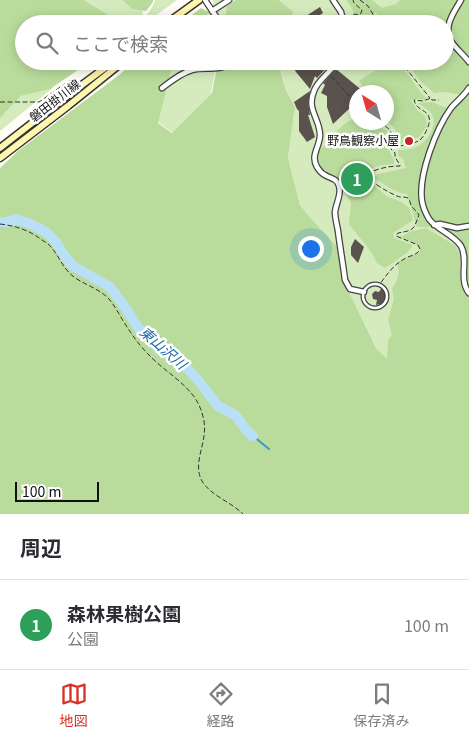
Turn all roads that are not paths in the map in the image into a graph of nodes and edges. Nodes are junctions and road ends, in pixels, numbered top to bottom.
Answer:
1 (200, 0) edge
2 (205, 0) edge
3 (229, 0) edge
4 (333, 0) edge
5 (462, 0) edge
6 (212, 11) junction
7 (179, 15) edge
8 (182, 15) edge
9 (215, 15) edge
10 (342, 15) edge
11 (452, 15) edge
12 (454, 44) edge
13 (469, 62) edge
14 (102, 70) edge
15 (113, 70) edge
16 (191, 70) edge
17 (331, 70) edge
18 (162, 88) dead end
19 (469, 88) edge
20 (63, 99) junction
21 (0, 143) edge
22 (0, 148) edge
23 (0, 159) edge
24 (434, 224) junction
25 (469, 226) edge
26 (364, 292) junction
27 (469, 293) edge

1 - 7 main road
1 - 8 main road
2 - 6 street
3 - 6 street
4 - 10 street
5 - 11 street
6 - 9 street
12 - 13 street
14 - 20 main road, 磐田掛川線
15 - 23 main road, 磐田掛川線
16 - 18 street
17 - 26 street
19 - 24 street
20 - 21 main road
20 - 22 main road, 磐田掛川線
24 - 25 street
24 - 27 street
26 - 26 lane

